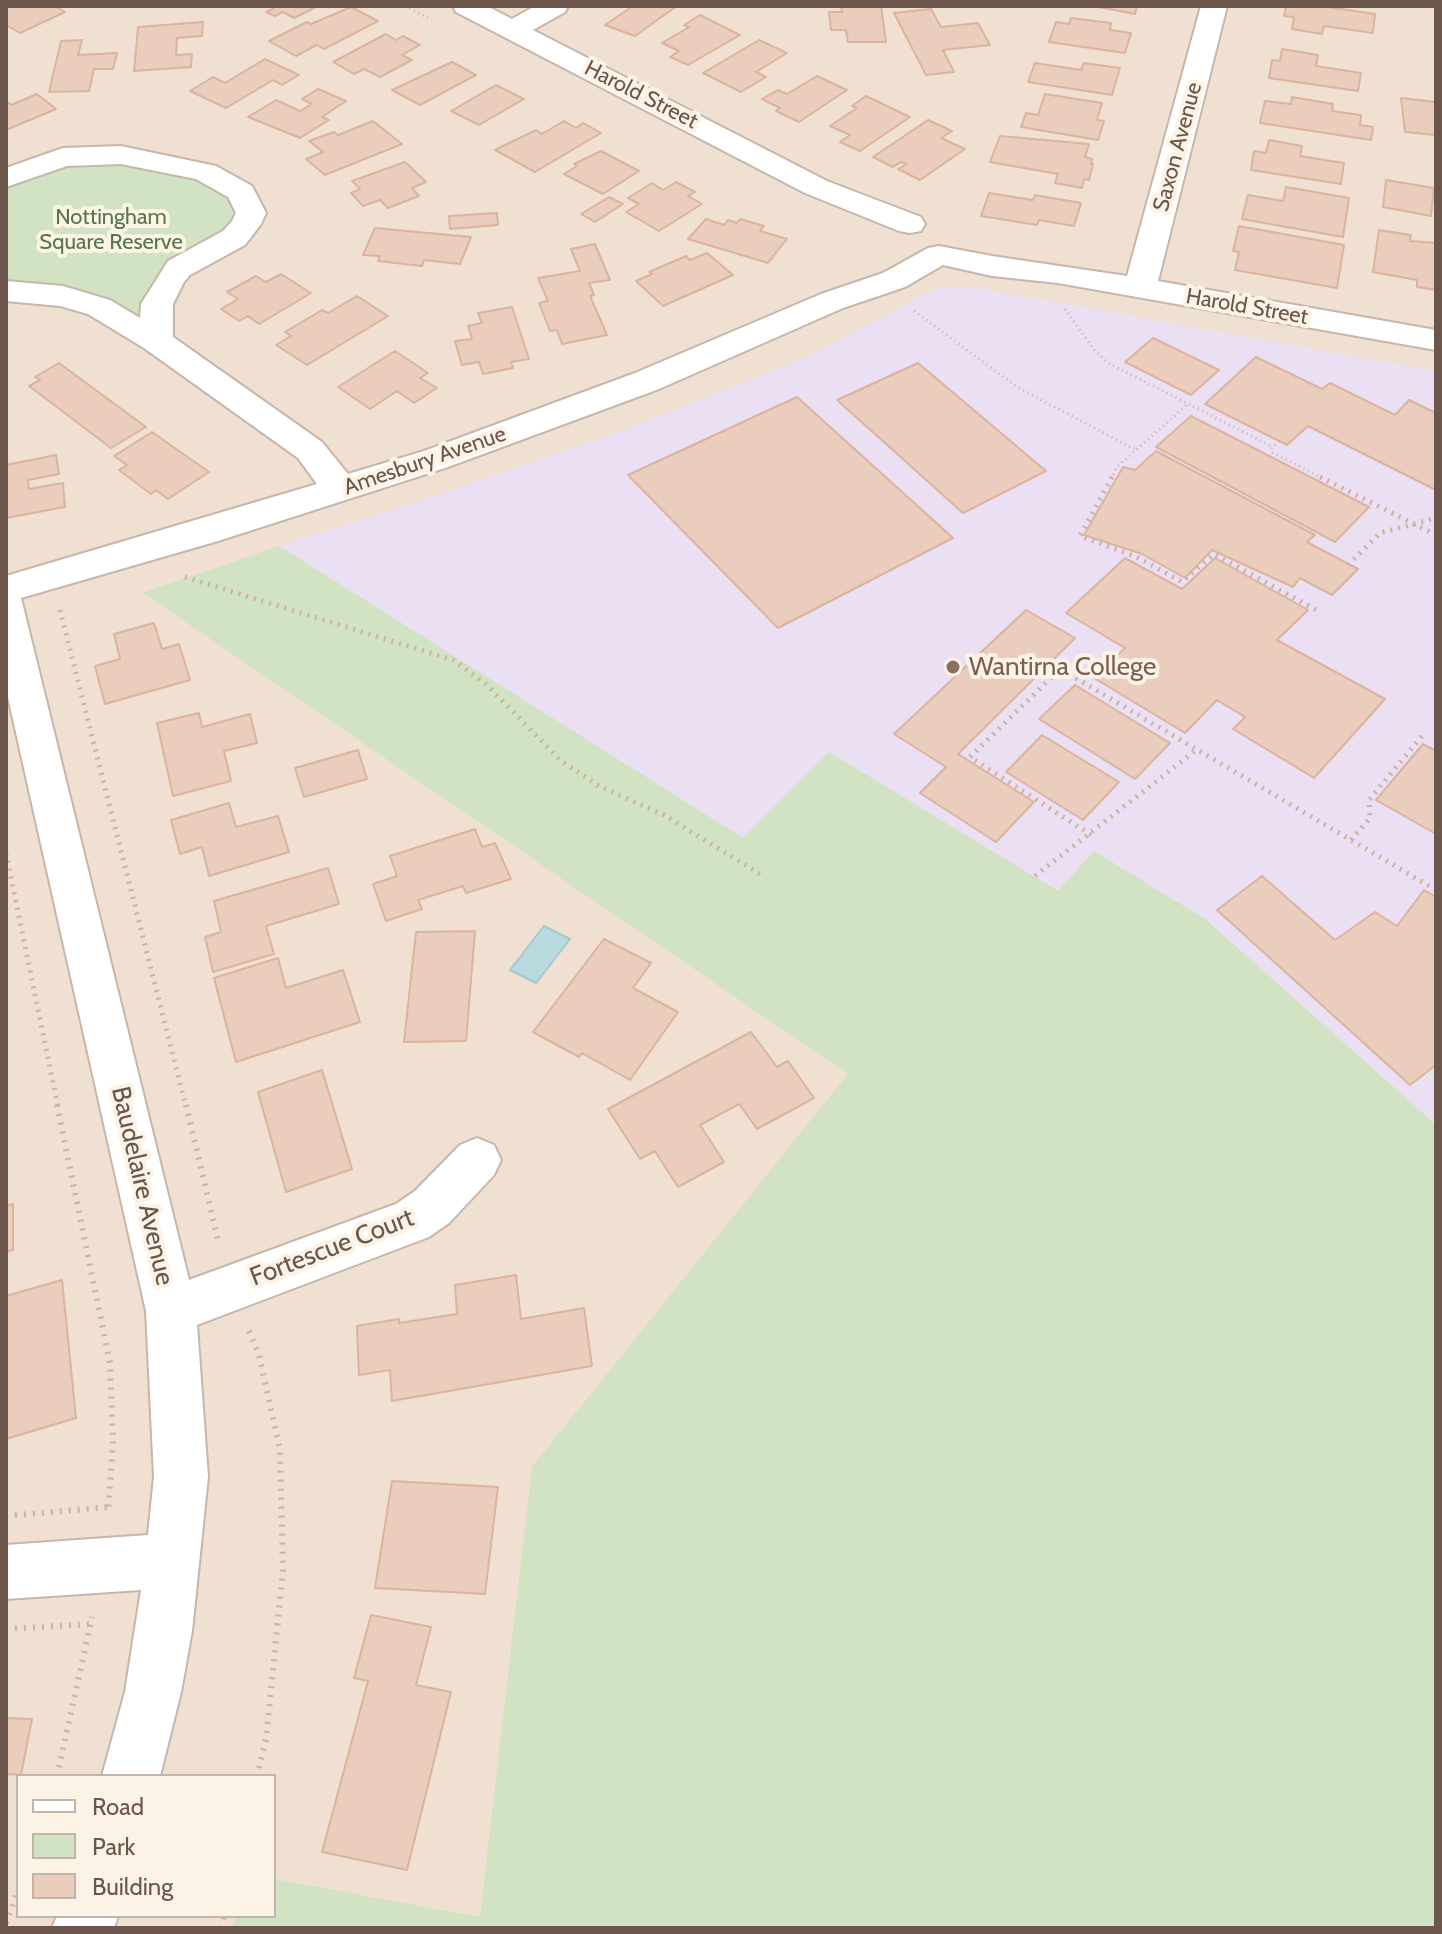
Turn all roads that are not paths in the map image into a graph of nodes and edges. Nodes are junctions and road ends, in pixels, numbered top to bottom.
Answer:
1 (466, 6) edge
2 (555, 6) edge
3 (1214, 6) edge
4 (513, 30) junction
5 (6, 178) edge
6 (901, 237) junction
7 (943, 249) junction
8 (1140, 288) junction
9 (6, 291) edge
10 (832, 301) junction
11 (1436, 340) edge
12 (156, 341) junction
13 (341, 490) junction
14 (6, 589) edge
15 (6, 604) edge
16 (477, 1160) dead end
17 (171, 1311) junction
18 (173, 1561) junction
19 (6, 1572) edge
20 (132, 1774) edge

1 - 4 street, Harold Street
2 - 4 street
3 - 8 street, Saxon Avenue
4 - 6 street, Harold Street
5 - 12 street
6 - 7 street, Harold Street
6 - 10 street, Amesbury Avenue
7 - 8 street, Harold Street
7 - 10 street, Amesbury Avenue
8 - 11 street, Harold Street
9 - 12 street
10 - 13 street, Amesbury Avenue
12 - 13 street
13 - 14 street, Amesbury Avenue
15 - 17 street, Baudelaire Avenue
16 - 17 street, Fortescue Court
17 - 18 street, Baudelaire Avenue
18 - 19 street
18 - 20 street, Baudelaire Avenue

